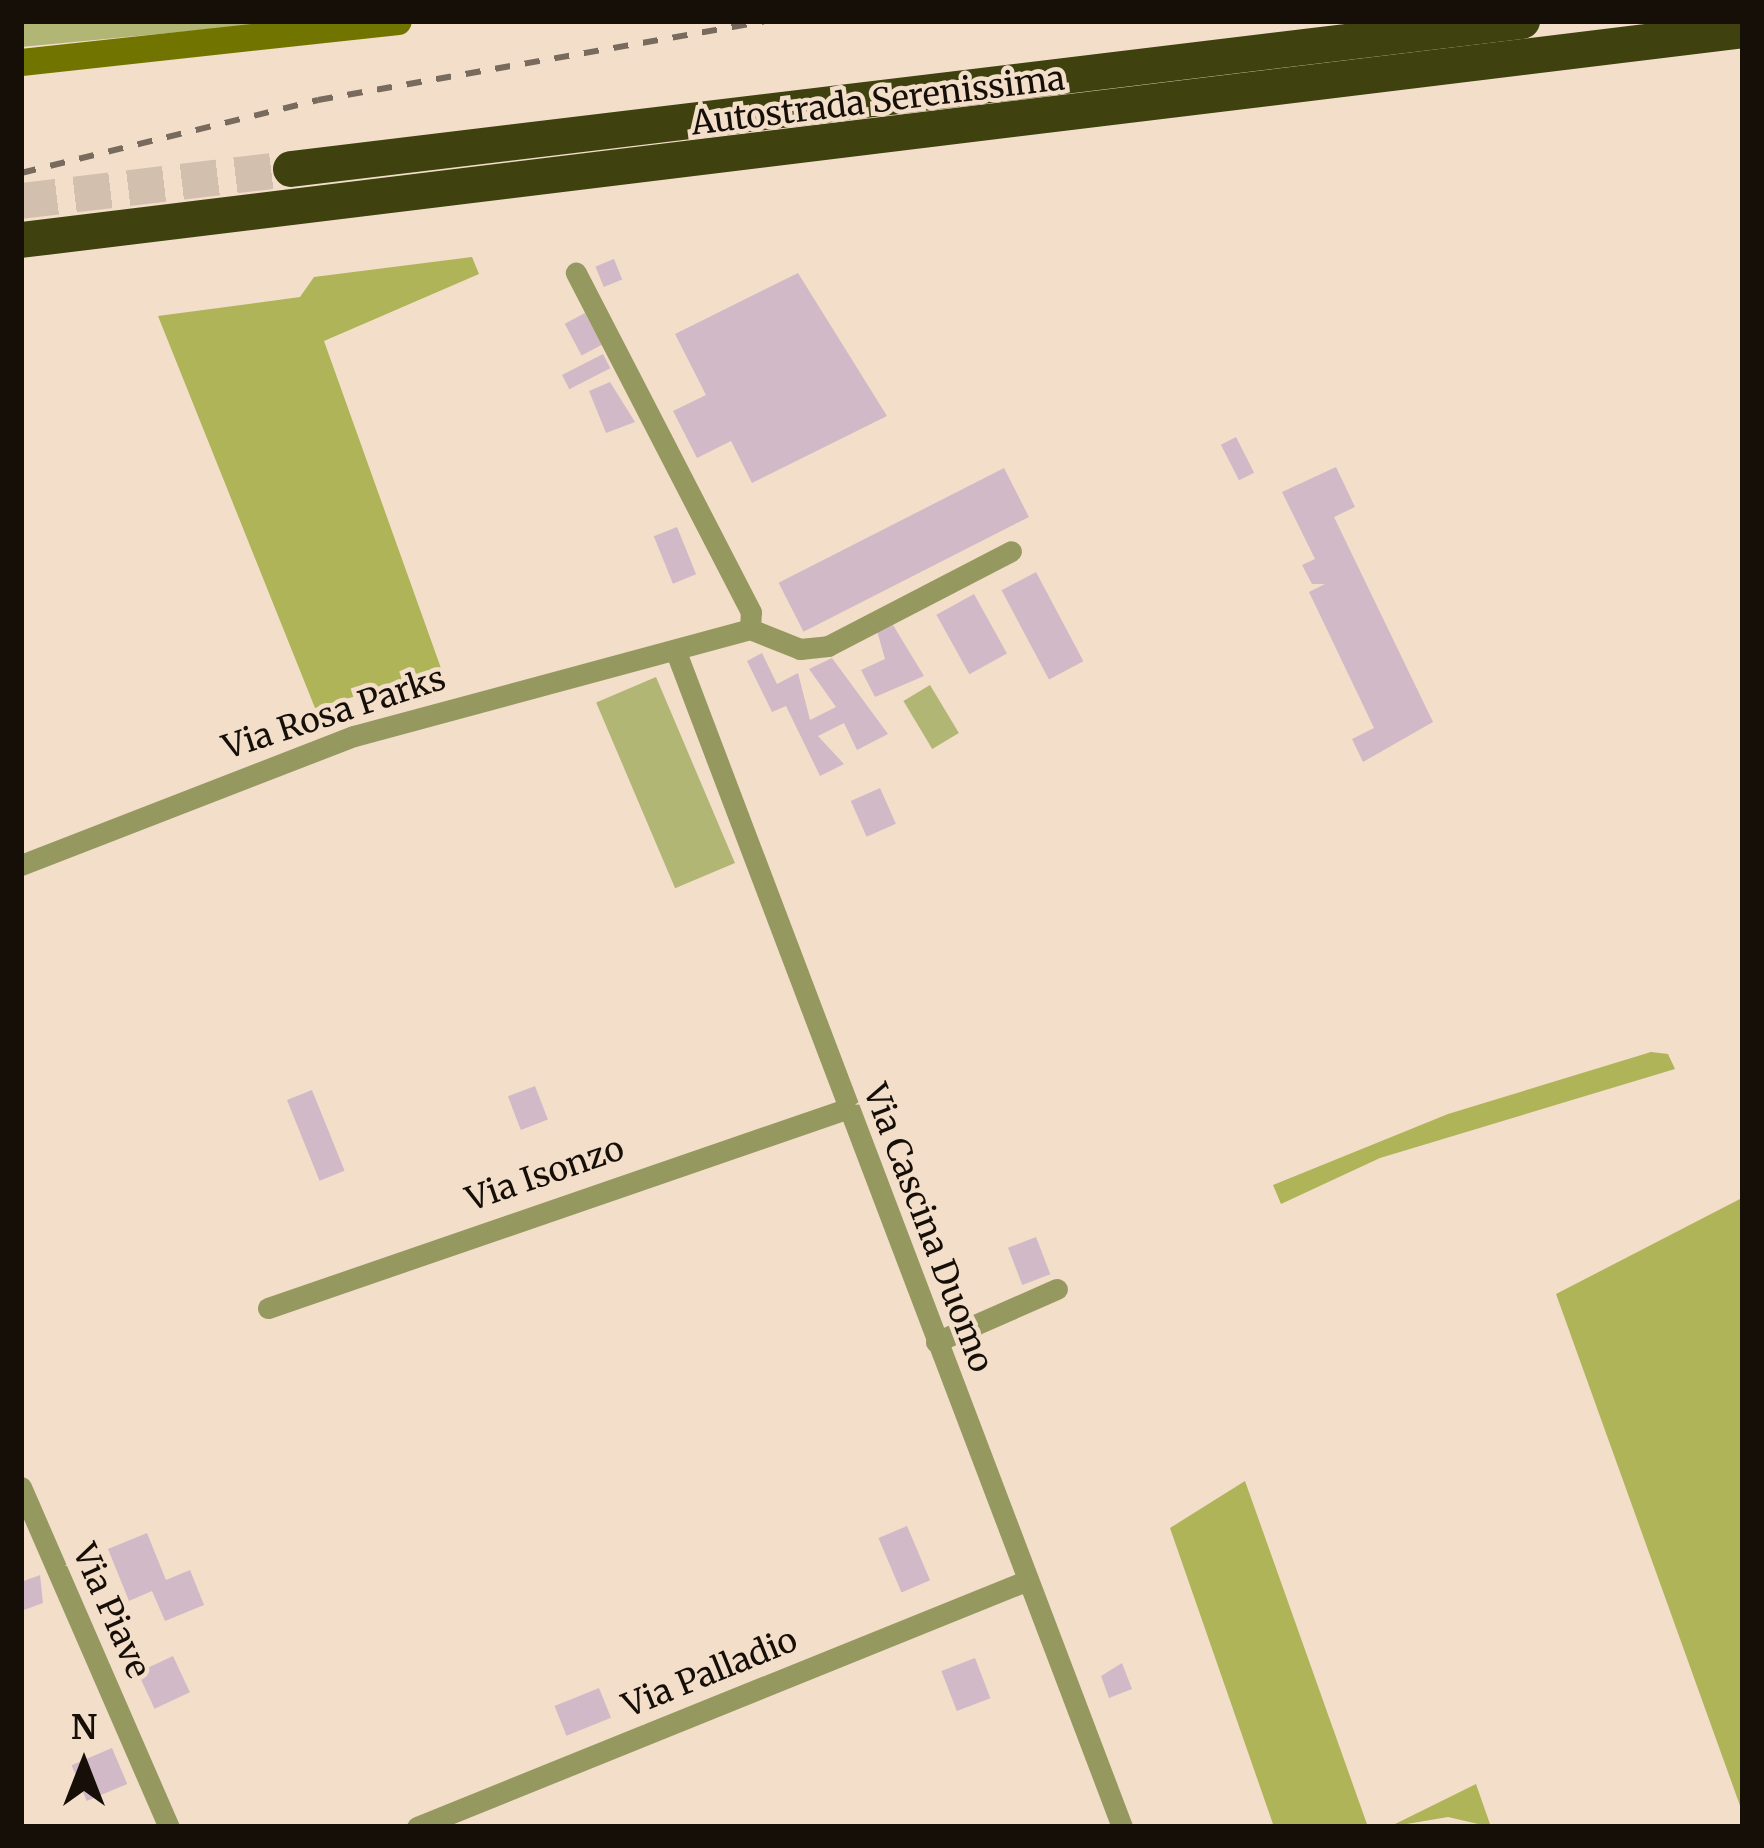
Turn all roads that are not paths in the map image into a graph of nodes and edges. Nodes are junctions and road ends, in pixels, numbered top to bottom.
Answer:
1 (398, 21) edge
2 (1522, 21) edge
3 (1743, 30) edge
4 (21, 62) edge
5 (291, 169) tunnel mouth
6 (21, 240) edge
7 (576, 273) dead end
8 (1011, 551) dead end
9 (750, 629) junction
10 (676, 652) junction
11 (21, 865) edge
12 (846, 1109) junction
13 (1058, 1289) dead end
14 (268, 1308) dead end
15 (936, 1342) junction
16 (21, 1487) edge
17 (1028, 1580) junction
18 (169, 1827) edge
19 (417, 1827) edge
20 (1122, 1827) edge

1 - 4 street
2 - 5 highway, Autostrada Serenissima
3 - 6 highway, Autostrada Serenissima
7 - 9 street
8 - 9 street
9 - 10 street, Via Rosa Parks
10 - 11 street, Via Rosa Parks
10 - 12 street, Via Cascina Duomo
12 - 14 street, Via Isonzo
12 - 15 street, Via Cascina Duomo
13 - 15 street
15 - 17 street, Via Cascina Duomo
16 - 18 street, Via Piave
17 - 19 street, Via Palladio
17 - 20 street, Via Cascina Duomo

